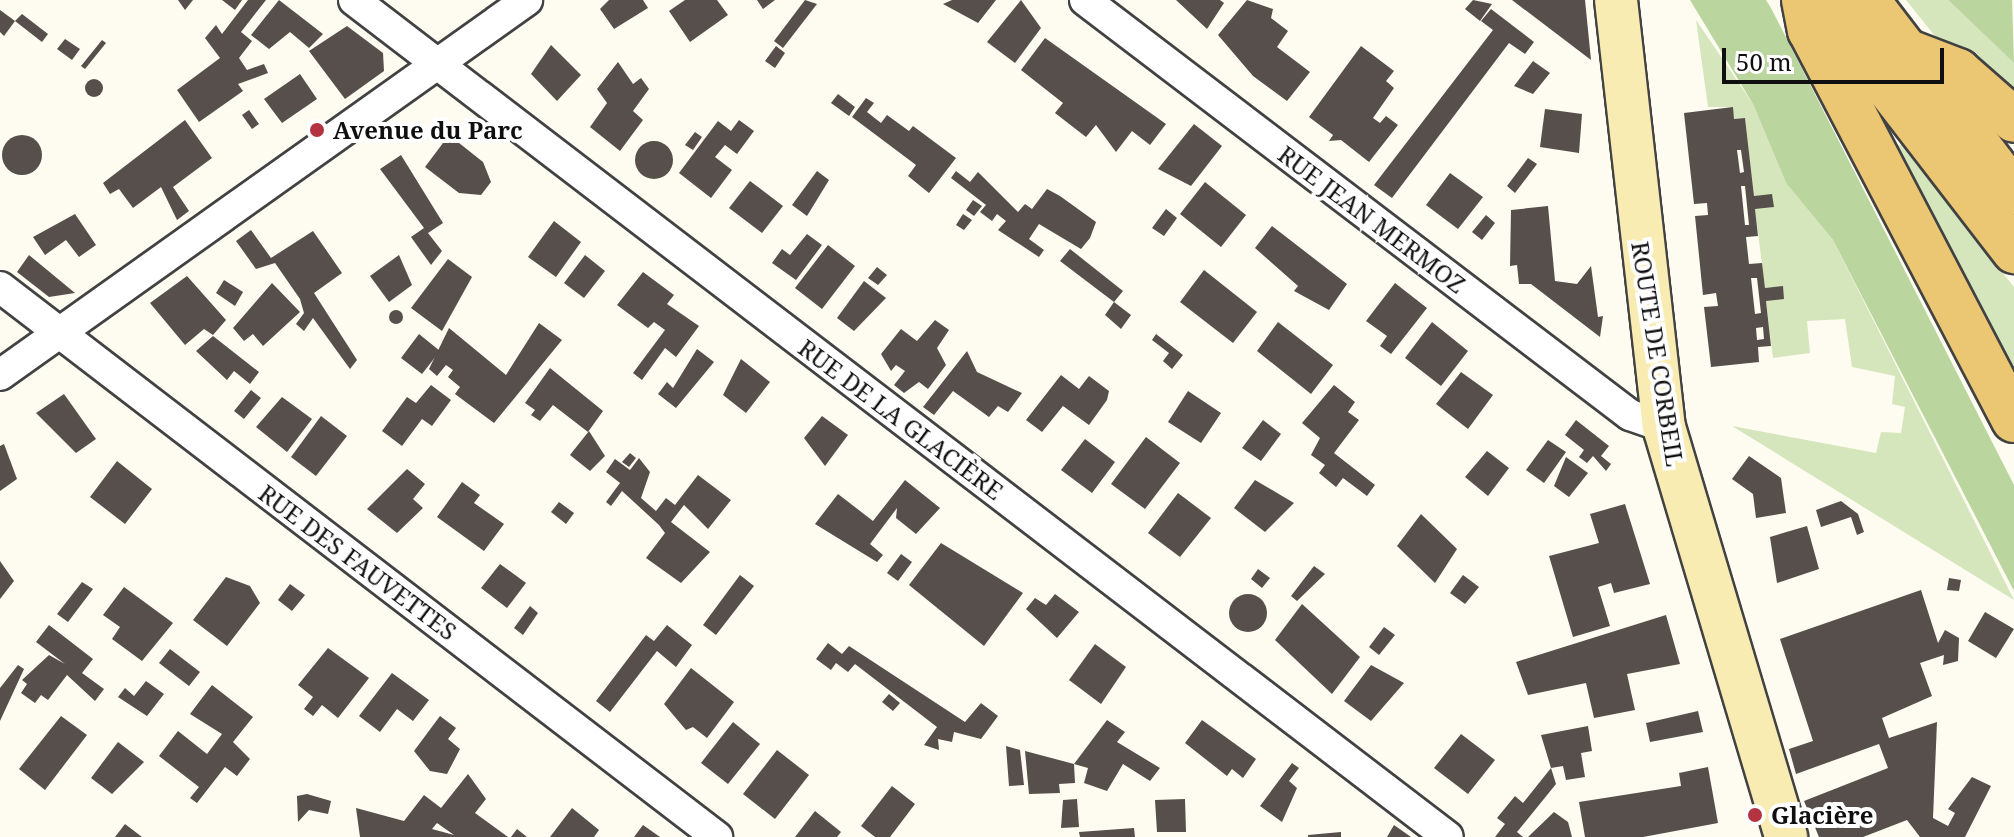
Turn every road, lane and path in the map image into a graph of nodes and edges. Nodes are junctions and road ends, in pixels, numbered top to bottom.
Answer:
1 (354, 0) edge
2 (527, 0) edge
3 (1085, 0) edge
4 (1616, 0) edge
5 (1804, 0) edge
6 (1821, 0) edge
7 (1867, 0) edge
8 (1906, 51) junction
9 (437, 64) junction
10 (2014, 120) edge
11 (2014, 192) edge
12 (2014, 251) edge
13 (0, 287) edge
14 (60, 333) junction
15 (0, 375) edge
16 (2014, 420) edge
17 (1664, 427) junction
18 (717, 837) edge
19 (1448, 837) edge
20 (1786, 837) edge

1 - 9 street, RUE DE LA GLACIÈRE
2 - 9 street
3 - 17 street, RUE JEAN MERMOZ
4 - 17 main road, ROUTE DE CORBEIL
5 - 16 main road
6 - 12 main road
7 - 8 main road
8 - 10 main road
8 - 11 main road
9 - 14 street
9 - 19 street, RUE DE LA GLACIÈRE
13 - 14 street, RUE DES FAUVETTES
14 - 15 street
14 - 18 street, RUE DES FAUVETTES
17 - 20 main road, ROUTE DE CORBEIL

